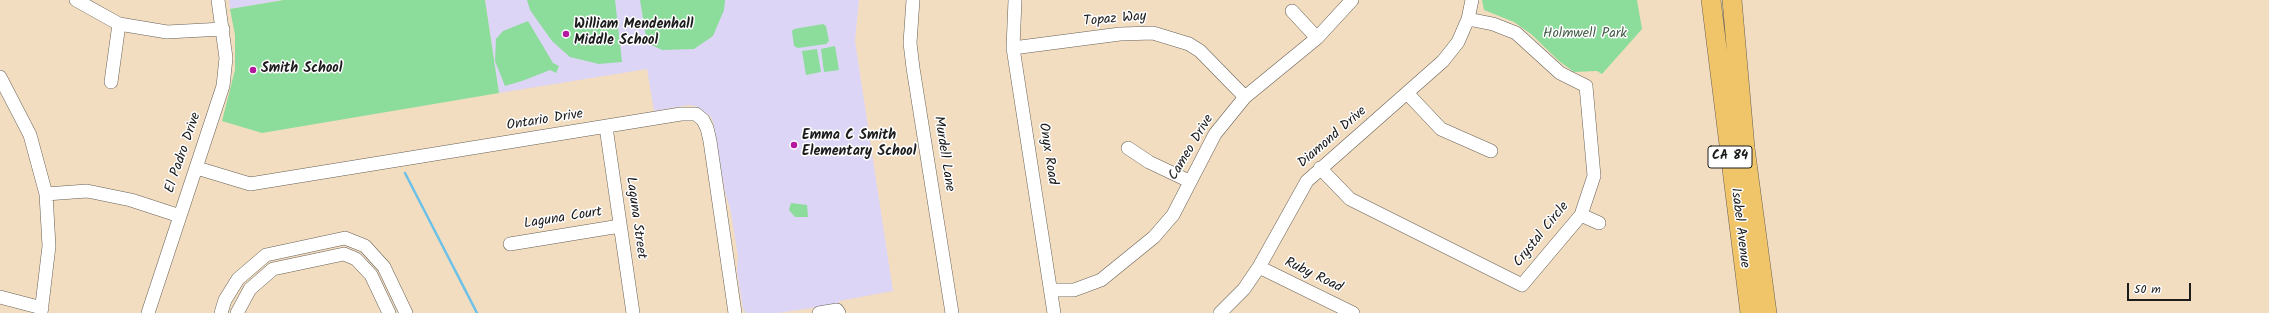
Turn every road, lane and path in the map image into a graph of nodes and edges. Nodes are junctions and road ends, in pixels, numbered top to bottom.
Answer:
1 (76, 0) edge
2 (218, 0) edge
3 (913, 0) edge
4 (1015, 0) edge
5 (1352, 0) edge
6 (1472, 0) edge
7 (1711, 0) edge
8 (1732, 0) edge
9 (1292, 11) dead end
10 (1468, 19) junction
11 (119, 24) junction
12 (223, 29) junction
13 (1317, 38) junction
14 (1014, 48) junction
15 (0, 76) edge
16 (111, 82) dead end
17 (1407, 93) junction
18 (1245, 97) junction
19 (606, 127) junction
20 (1128, 148) dead end
21 (1491, 151) dead end
22 (198, 168) junction
23 (1320, 168) junction
24 (1189, 181) junction
25 (46, 194) junction
26 (1581, 215) junction
27 (180, 216) junction
28 (1599, 223) dead end
29 (620, 226) junction
30 (510, 244) dead end
31 (304, 246) junction
32 (307, 260) junction
33 (1259, 267) junction
34 (1052, 290) junction
35 (0, 297) edge
36 (41, 311) edge
37 (148, 313) edge
38 (221, 313) edge
39 (237, 313) edge
40 (389, 313) edge
41 (406, 313) edge
42 (633, 313) edge
43 (735, 313) edge
44 (819, 313) edge
45 (839, 313) edge
46 (952, 313) edge
47 (1054, 313) edge
48 (1220, 313) edge
49 (1353, 313) edge
50 (1750, 313) edge
51 (1767, 313) edge

1 - 11 street
2 - 12 street, El Padro Drive
3 - 46 street, Murdell Lane
4 - 14 street, Onyx Road
5 - 13 street, Cameo Drive
6 - 10 street, Diamond Drive
7 - 50 highway, Isabel Avenue / CA 84
8 - 51 highway, Isabel Avenue
9 - 13 street
10 - 17 street, Diamond Drive
10 - 26 street, Crystal Circle
11 - 12 street
11 - 16 street
12 - 22 street, El Padro Drive
13 - 18 street, Cameo Drive
14 - 18 street, Topaz Way
14 - 34 street, Onyx Road
15 - 25 street
17 - 21 street
17 - 23 street, Diamond Drive
18 - 24 street, Cameo Drive
19 - 22 street, Ontario Drive
19 - 29 street, Laguna Street
19 - 43 street, Ontario Drive
20 - 24 street
22 - 27 street, El Padro Drive
23 - 26 street, Crystal Circle
23 - 33 street, Diamond Drive
24 - 34 street, Cameo Drive
25 - 27 street
25 - 36 street
26 - 28 street
27 - 37 street, El Padro Drive
29 - 30 street, Laguna Court
29 - 42 street, Laguna Street
31 - 32 street
31 - 38 street
31 - 41 street
32 - 39 street
32 - 40 street
33 - 48 street, Diamond Drive
33 - 49 street, Ruby Road
34 - 47 street, Onyx Road
35 - 36 street
44 - 45 street

